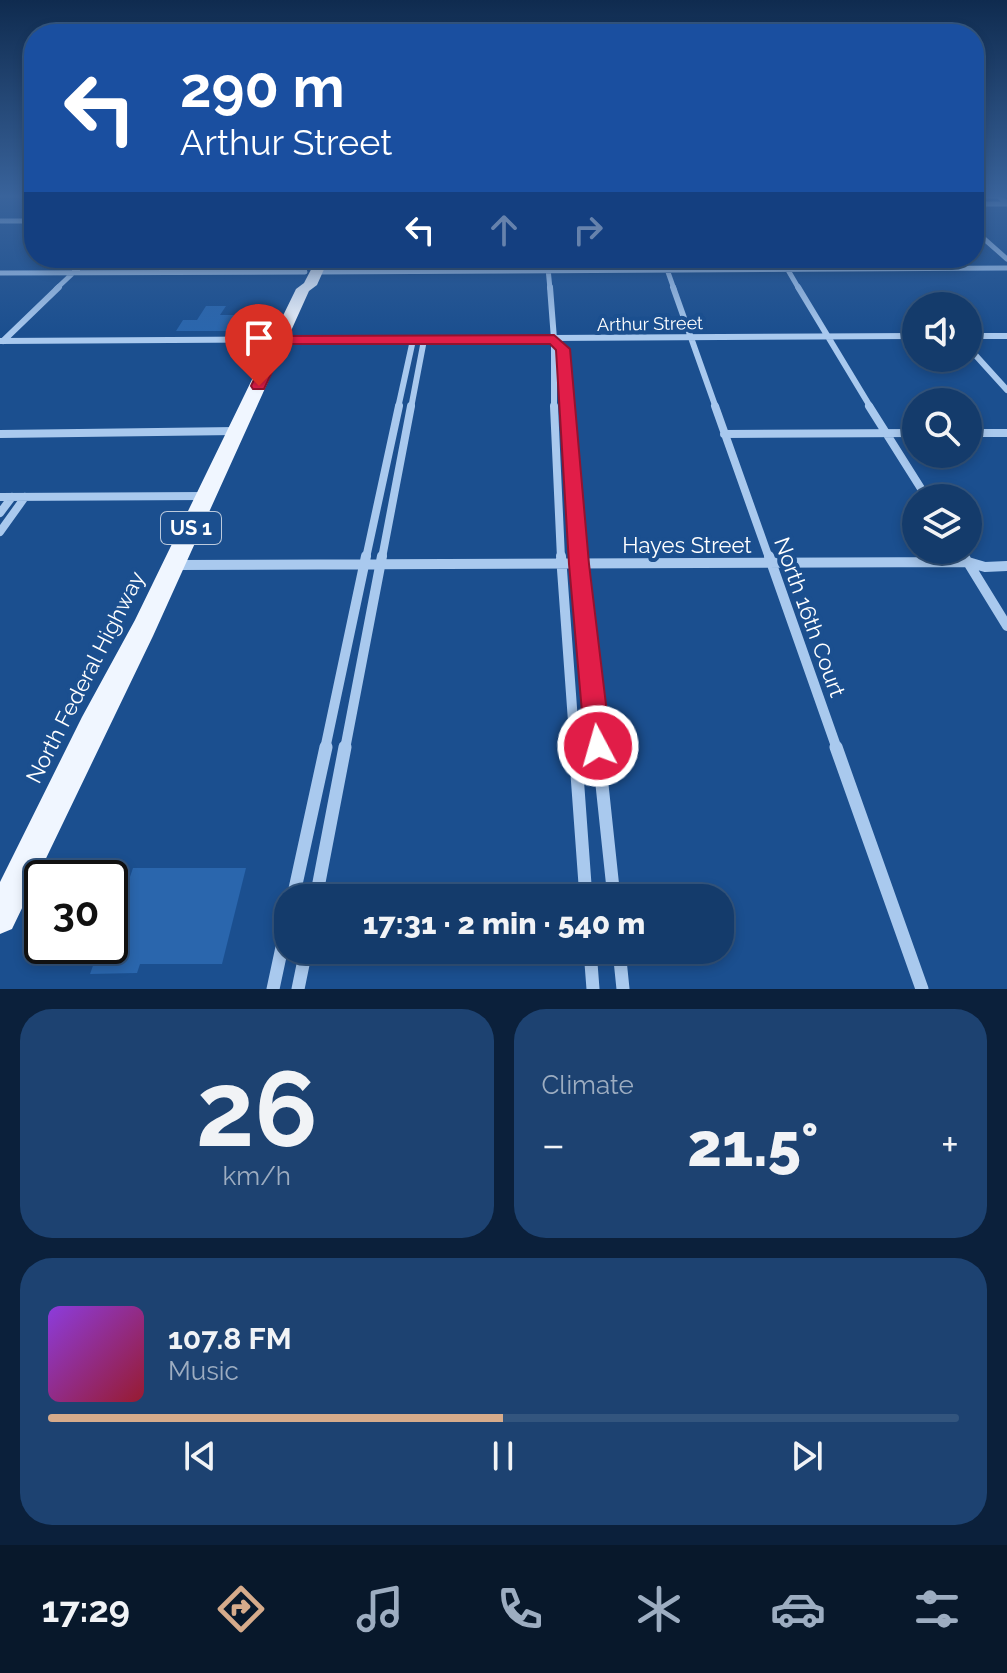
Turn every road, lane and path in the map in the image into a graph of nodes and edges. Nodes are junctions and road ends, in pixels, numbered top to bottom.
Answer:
1 (987, 241) edge
2 (1007, 259) edge
3 (78, 268) edge
4 (271, 268) edge
5 (311, 268) edge
6 (370, 268) edge
7 (548, 268) edge
8 (666, 268) edge
9 (1007, 268) edge
10 (789, 270) junction
11 (548, 271) junction
12 (667, 271) junction
13 (0, 273) edge
14 (73, 273) junction
15 (902, 336) edge
16 (982, 336) edge
17 (1007, 336) edge
18 (690, 337) junction
19 (826, 337) junction
20 (554, 339) junction
21 (280, 340) junction
22 (418, 340) junction
23 (1, 342) edge
24 (982, 362) edge
25 (1007, 390) edge
26 (237, 431) junction
27 (886, 433) junction
28 (902, 433) edge
29 (982, 433) edge
30 (1007, 433) edge
31 (0, 434) edge
32 (724, 434) junction
33 (918, 484) edge
34 (206, 496) junction
35 (0, 497) edge
36 (12, 497) junction
37 (25, 497) junction
38 (0, 513) edge
39 (0, 532) edge
40 (769, 562) junction
41 (902, 562) edge
42 (364, 564) junction
43 (379, 564) junction
44 (561, 564) junction
45 (579, 564) junction
46 (969, 564) edge
47 (975, 564) edge
48 (174, 565) junction
49 (1007, 566) edge
50 (1007, 626) edge
51 (296, 884) edge
52 (319, 884) edge
53 (585, 884) edge
54 (613, 884) edge
55 (0, 917) edge
56 (279, 964) edge
57 (303, 964) edge
58 (591, 964) edge
59 (620, 964) edge
60 (273, 989) edge
61 (298, 989) edge
62 (593, 989) edge
63 (623, 989) edge
64 (922, 989) edge

1 - 2 street
3 - 14 street
4 - 14 street
5 - 21 main road, North Federal Highway / US 1
6 - 11 street
7 - 11 street
8 - 12 street, North 16th Court
9 - 10 street
10 - 12 street
10 - 19 street
11 - 12 street
11 - 20 street
12 - 18 street, North 16th Court
13 - 14 street
14 - 23 street
15 - 19 street, Arthur Street
16 - 17 street
18 - 19 street, Arthur Street
18 - 20 street, Arthur Street
18 - 32 street, North 16th Court
19 - 27 street
20 - 22 street, Arthur Street
20 - 44 street
20 - 45 street
21 - 22 street, Arthur Street
21 - 23 street, Arthur Street
21 - 26 main road, North Federal Highway / US 1
22 - 42 street
22 - 43 street
24 - 25 street
26 - 31 street
26 - 34 main road, North Federal Highway / US 1
27 - 28 street
27 - 32 street
27 - 33 street
29 - 30 street
32 - 40 street, North 16th Court
34 - 37 street
34 - 48 main road, North Federal Highway / US 1
35 - 36 street
36 - 37 street
36 - 38 street
37 - 39 street
40 - 41 street, Hayes Street
40 - 45 street, Hayes Street
40 - 64 street, North 16th Court
42 - 43 street, Hayes Street
42 - 48 street, Hayes Street
42 - 51 street
43 - 44 street, Hayes Street
43 - 52 street
44 - 45 street, Hayes Street
44 - 53 street
45 - 54 street
46 - 50 street
47 - 49 street, Hayes Street
48 - 55 main road, North Federal Highway / US 1
56 - 60 street
57 - 61 street
58 - 62 street
59 - 63 street

